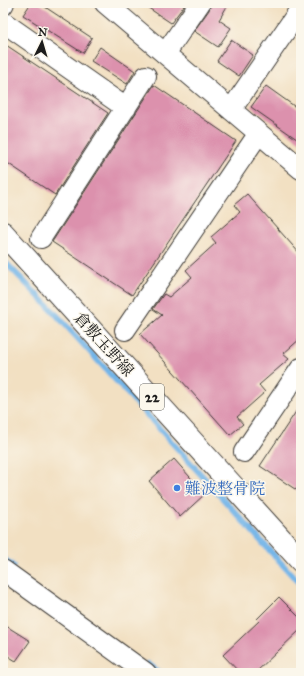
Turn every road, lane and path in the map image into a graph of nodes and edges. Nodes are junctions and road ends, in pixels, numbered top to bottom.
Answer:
1 (105, 3) edge
2 (200, 3) edge
3 (301, 8) edge
4 (3, 22) edge
5 (165, 54) junction
6 (146, 76) dead end
7 (126, 108) junction
8 (231, 110) junction
9 (259, 133) junction
10 (301, 169) edge
11 (3, 233) edge
12 (41, 238) dead end
13 (125, 330) dead end
14 (301, 368) edge
15 (244, 452) dead end
16 (301, 561) edge
17 (3, 570) edge
18 (146, 673) edge

1 - 5 street
2 - 5 street
3 - 8 street
4 - 7 street
5 - 8 street
6 - 7 street
7 - 12 street
8 - 9 street
9 - 10 street
9 - 13 street
11 - 16 main road, 倉敷玉野線 / 22
14 - 15 street
17 - 18 street

